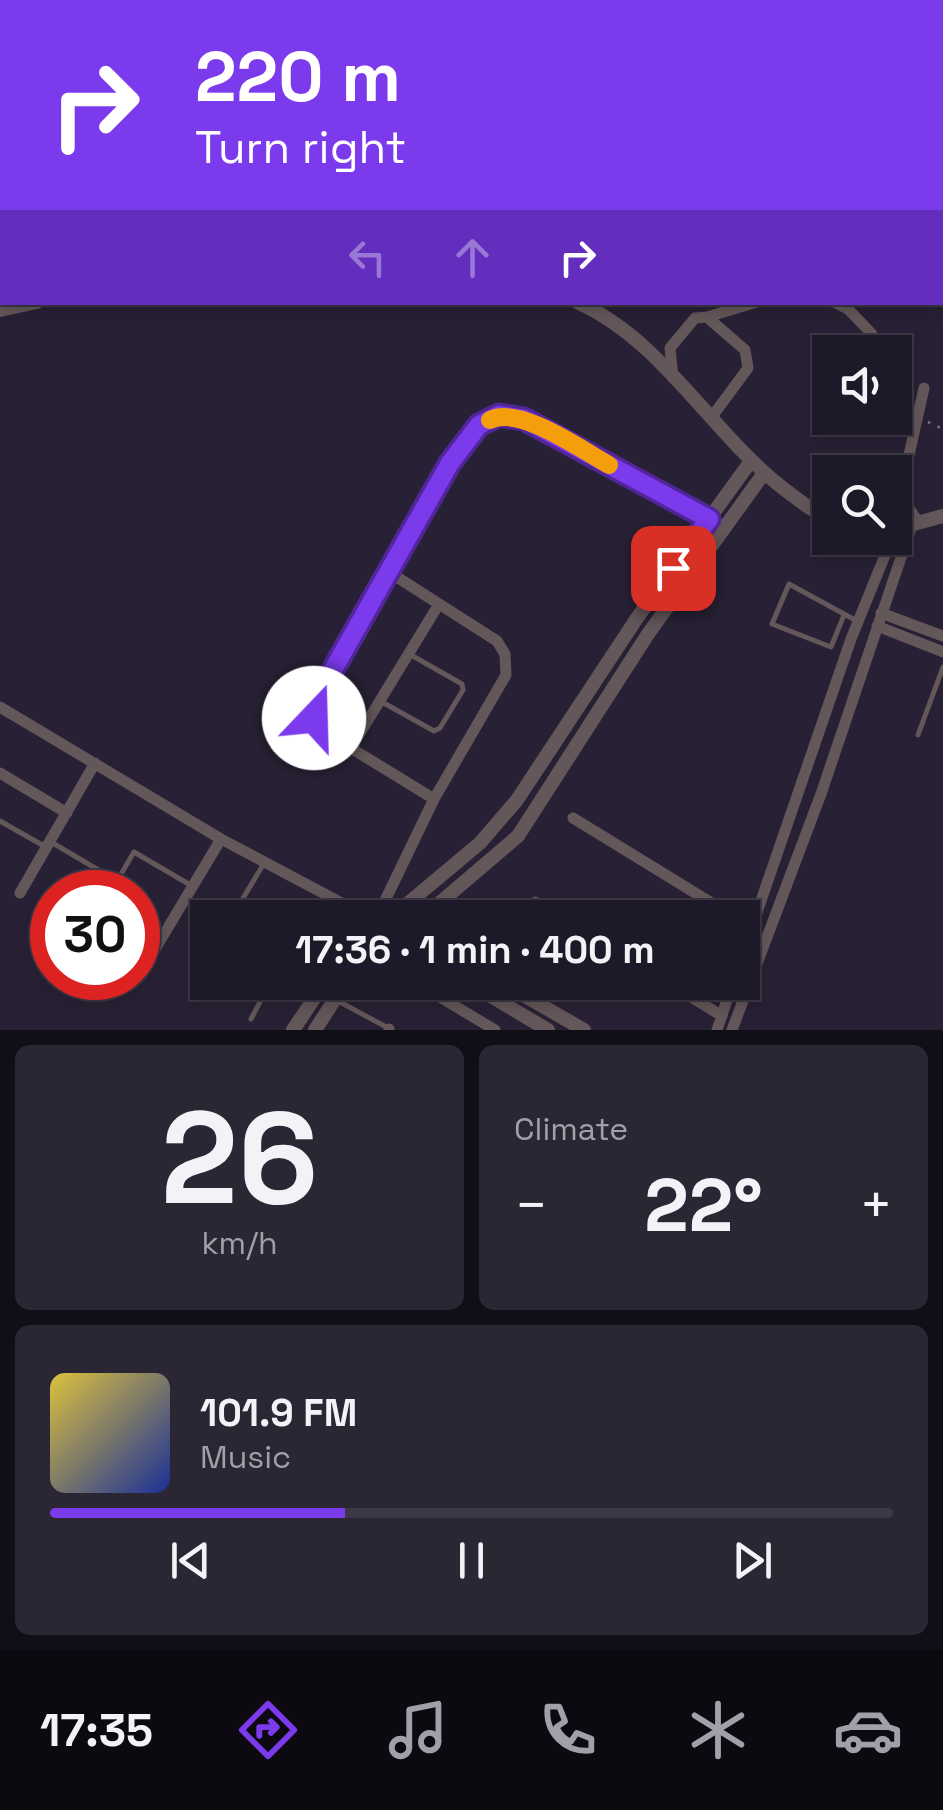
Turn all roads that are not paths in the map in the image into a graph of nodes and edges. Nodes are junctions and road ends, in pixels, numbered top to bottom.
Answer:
1 (583, 305) edge
2 (748, 305) edge
3 (840, 305) edge
4 (707, 318) junction
5 (872, 334) dead end
6 (673, 378) junction
7 (924, 388) dead end
8 (711, 418) junction
9 (752, 461) junction
10 (764, 474) junction
11 (812, 510) edge
12 (943, 516) edge
13 (709, 519) junction
14 (916, 524) junction
15 (912, 525) edge
16 (725, 527) junction
17 (885, 555) edge
18 (388, 572) junction
19 (439, 604) junction
20 (882, 612) junction
21 (844, 615) junction
22 (858, 621) junction
23 (877, 626) junction
24 (836, 634) junction
25 (943, 636) edge
26 (851, 639) junction
27 (943, 652) edge
28 (409, 654) junction
29 (943, 667) edge
30 (380, 700) junction
31 (0, 707) edge
32 (918, 735) dead end
33 (351, 748) junction
34 (95, 763) junction
35 (0, 773) edge
36 (434, 799) junction
37 (67, 812) junction
38 (573, 818) dead end
39 (0, 820) edge
40 (221, 839) junction
41 (48, 844) junction
42 (264, 862) junction
43 (192, 886) junction
44 (20, 893) dead end
45 (242, 900) edge
46 (344, 900) edge
47 (383, 900) edge
48 (419, 900) edge
49 (443, 900) edge
50 (707, 900) edge
51 (757, 900) edge
52 (760, 933) edge
53 (766, 937) junction
54 (160, 940) edge
55 (261, 1000) edge
56 (313, 1000) edge
57 (335, 1000) joint
58 (445, 1000) edge
59 (498, 1000) edge
60 (532, 1000) edge
61 (697, 1000) edge
62 (728, 1000) edge
63 (722, 1016) junction
64 (250, 1020) dead end
65 (293, 1030) edge
66 (315, 1030) edge
67 (390, 1030) edge
68 (496, 1030) edge
69 (548, 1030) edge
70 (584, 1030) edge
71 (717, 1030) edge
72 (732, 1030) edge

1 - 6 street
2 - 4 street
3 - 5 street
4 - 6 street
4 - 8 street
6 - 8 street
7 - 14 street
8 - 9 street
9 - 10 street
9 - 13 street
10 - 11 street
10 - 16 street
12 - 14 street
13 - 16 street
13 - 18 street
13 - 48 street
14 - 15 street
14 - 20 street
16 - 49 street
17 - 22 street
18 - 19 street
18 - 33 street
19 - 28 street
19 - 36 street
20 - 23 street
20 - 25 street
21 - 22 lane
21 - 24 lane
21 - 24 lane
22 - 26 street
23 - 27 street
23 - 53 street
24 - 26 lane
26 - 51 street
28 - 30 street
28 - 30 lane
29 - 32 lane
30 - 33 street
31 - 34 street
33 - 36 street
34 - 37 street
34 - 40 street
35 - 37 street
36 - 47 street
37 - 41 street
38 - 50 street
39 - 41 lane
40 - 42 street
40 - 43 street
41 - 43 lane
41 - 44 street
42 - 45 lane
42 - 46 street
43 - 54 street
52 - 53 street
53 - 72 street
55 - 64 lane
56 - 65 street
57 - 66 street
57 - 67 lane
58 - 68 street
59 - 69 street
60 - 70 street
61 - 63 street
62 - 63 street
63 - 71 street

